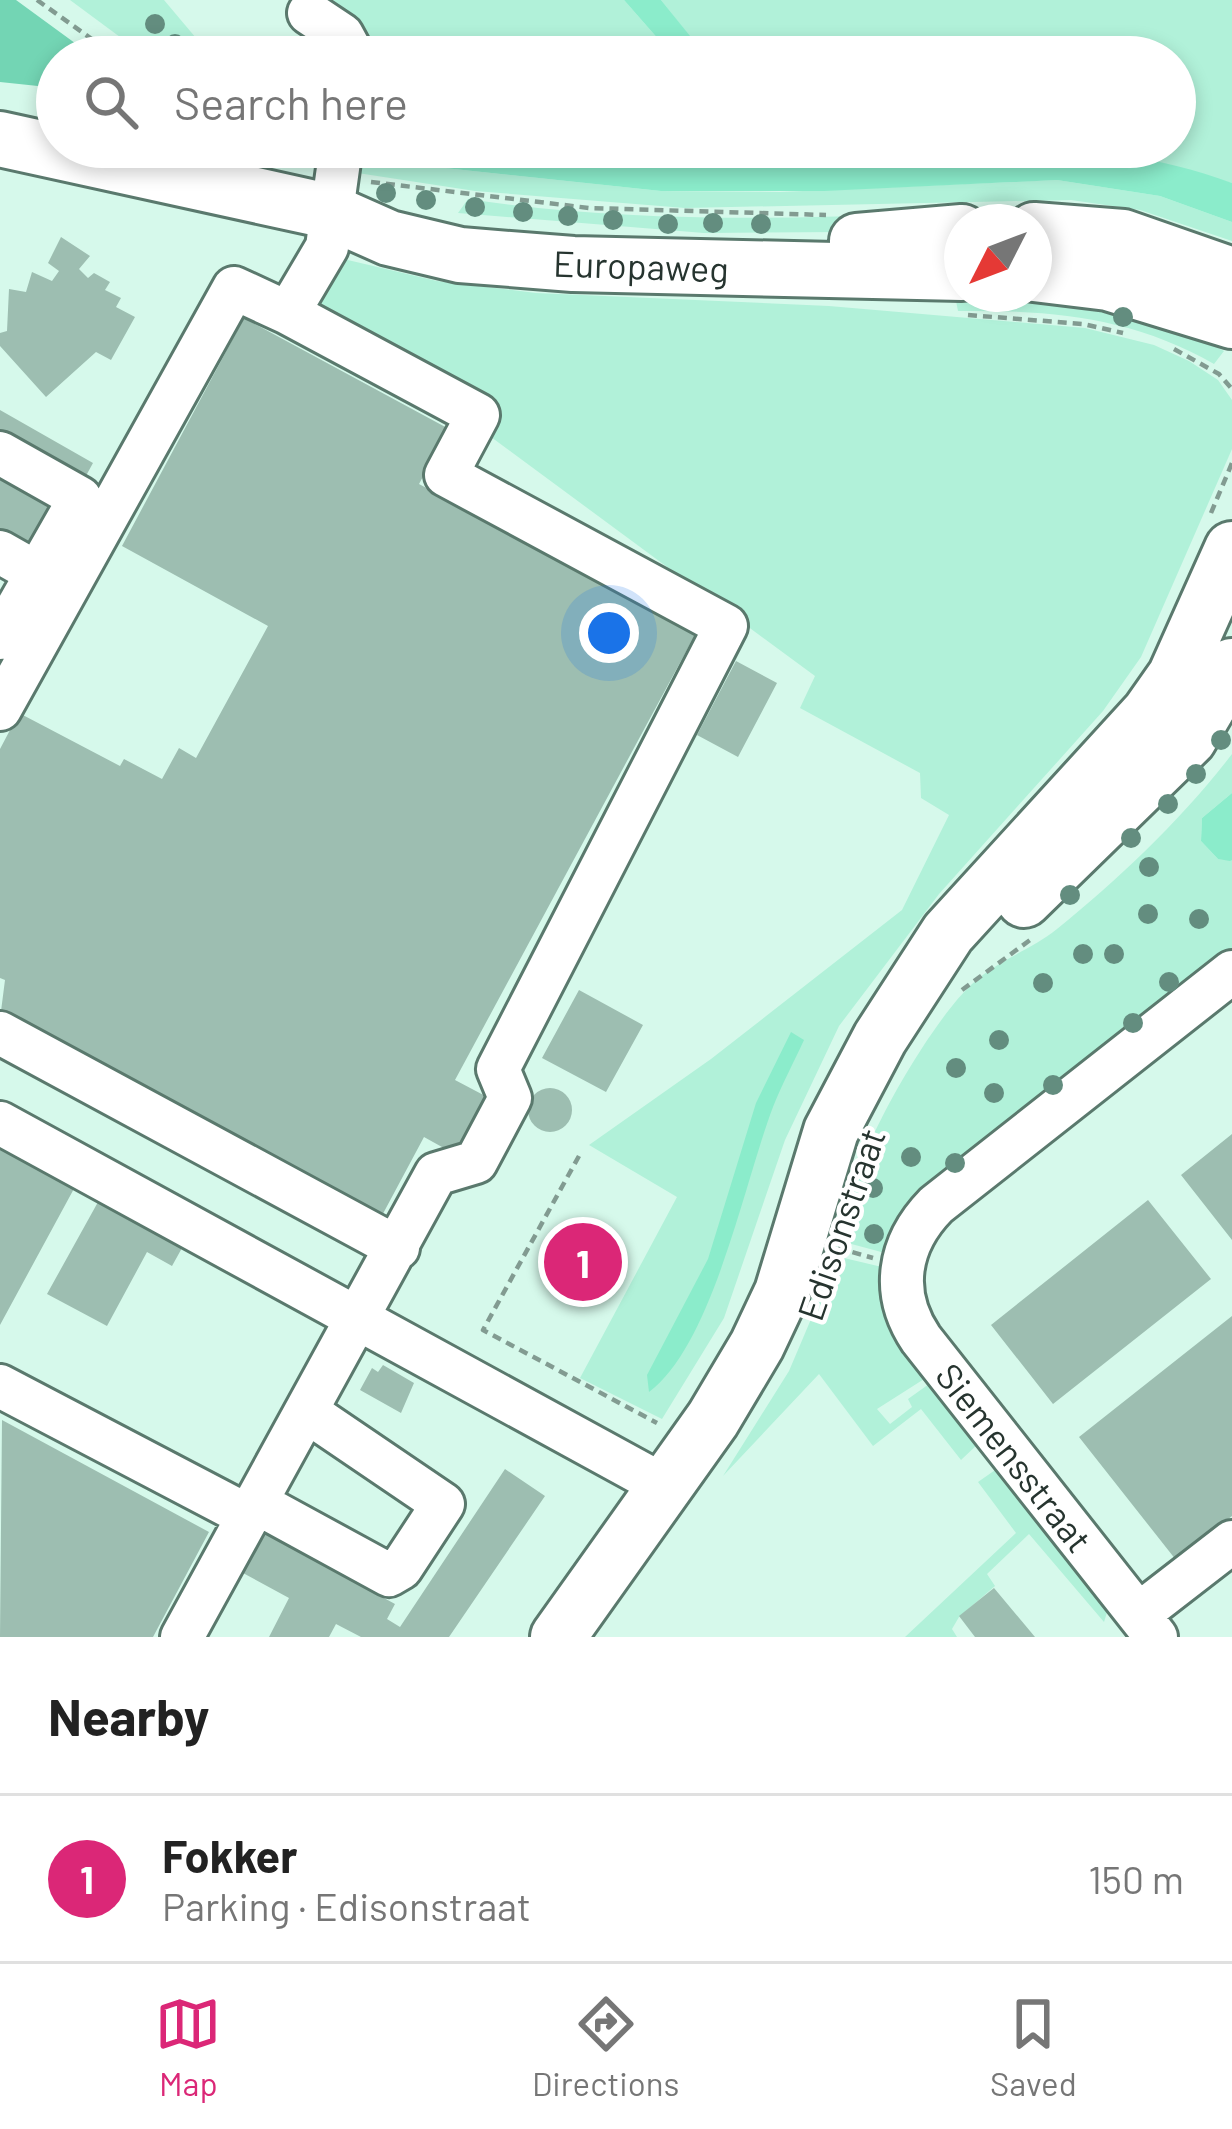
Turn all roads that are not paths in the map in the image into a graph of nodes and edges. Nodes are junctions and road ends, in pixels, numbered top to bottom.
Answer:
1 (308, 13) dead end
2 (343, 36) edge
3 (0, 139) edge
4 (36, 147) edge
5 (132, 168) edge
6 (337, 168) edge
7 (328, 211) junction
8 (1052, 231) edge
9 (944, 234) edge
10 (944, 273) edge
11 (1232, 274) edge
12 (1052, 276) edge
13 (288, 313) junction
14 (1232, 321) edge
15 (0, 454) edge
16 (1232, 550) edge
17 (0, 552) edge
18 (37, 573) junction
19 (0, 638) edge
20 (1232, 666) edge
21 (0, 709) edge
22 (1232, 972) edge
23 (931, 998) junction
24 (0, 1033) edge
25 (0, 1123) edge
26 (398, 1248) junction
27 (902, 1265) joint
28 (358, 1317) junction
29 (0, 1386) edge
30 (306, 1411) junction
31 (680, 1466) junction
32 (252, 1509) junction
33 (1232, 1542) edge
34 (1148, 1626) edge
35 (182, 1637) edge
36 (558, 1637) edge

1 - 2 street
3 - 4 main road, Europaweg
5 - 7 main road, Europaweg
6 - 7 street
7 - 9 main road, Europaweg
7 - 10 main road, Europaweg
7 - 13 street
8 - 11 main road
12 - 14 main road
13 - 21 street
13 - 26 street
15 - 18 street
16 - 23 main road, Edisonstraat
17 - 18 street
18 - 19 street
20 - 23 main road, Edisonstraat
22 - 27 street, Edisonstraat
23 - 31 main road, Edisonstraat
24 - 26 street
25 - 28 street
26 - 28 street
27 - 34 street, Siemensstraat
28 - 30 street
28 - 31 street
29 - 32 street
30 - 32 street
30 - 32 street
31 - 36 main road, Edisonstraat
32 - 35 street
33 - 34 street

